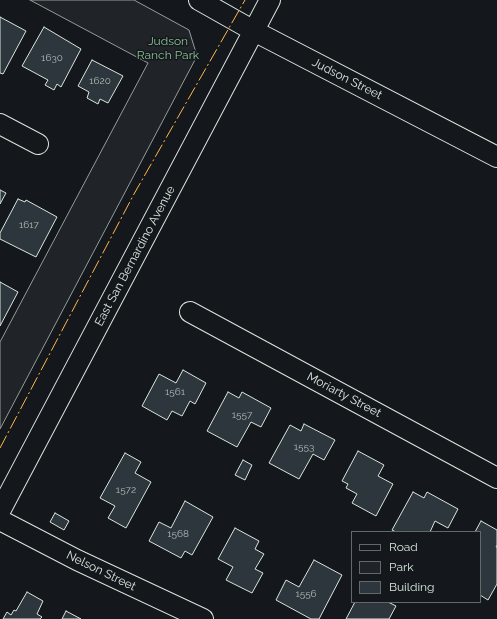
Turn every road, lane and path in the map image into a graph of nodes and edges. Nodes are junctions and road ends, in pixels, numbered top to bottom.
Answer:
1 (199, 0) edge
2 (270, 0) edge
3 (254, 31) junction
4 (0, 124) edge
5 (38, 144) dead end
6 (497, 157) edge
7 (190, 312) dead end
8 (497, 478) edge
9 (0, 511) edge
10 (0, 520) edge
11 (196, 618) edge

1 - 3 street, Judson Street
2 - 3 street, East San Bernardino Avenue
3 - 6 street, Judson Street
3 - 9 street, East San Bernardino Avenue
4 - 5 street
7 - 8 street, Moriarty Street
10 - 11 street, Nelson Street

